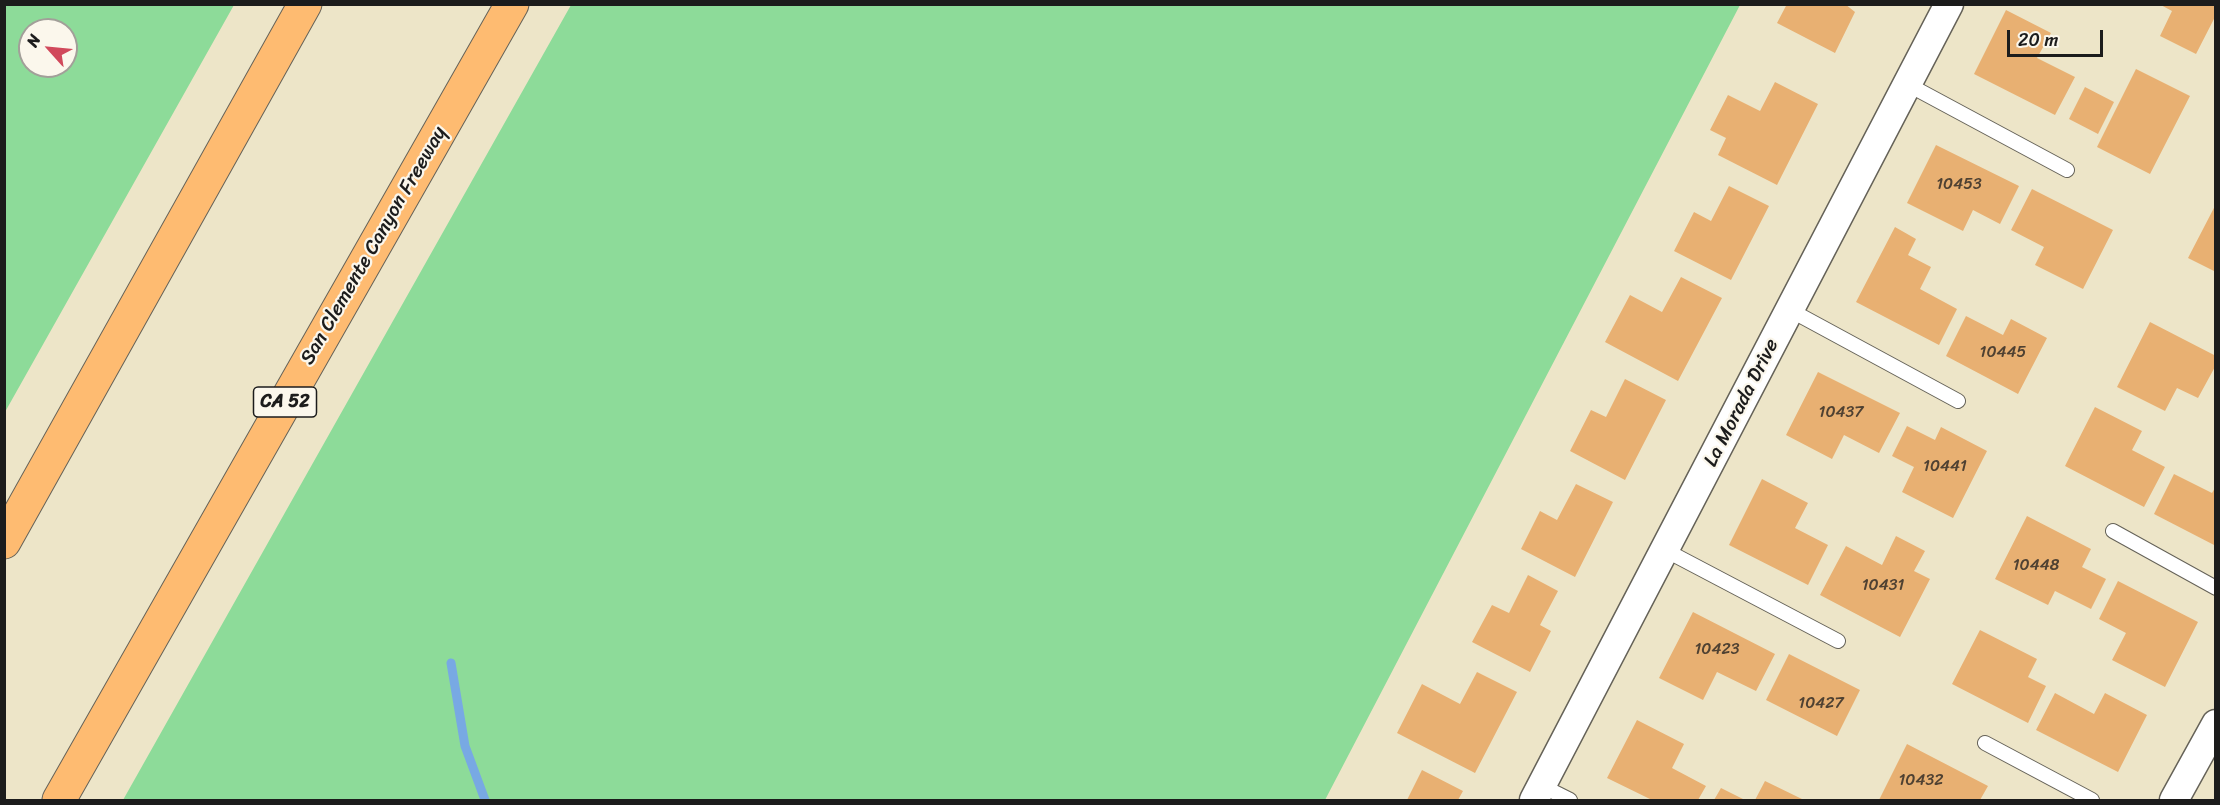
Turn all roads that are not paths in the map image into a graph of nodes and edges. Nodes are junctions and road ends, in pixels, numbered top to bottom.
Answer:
1 (305, 4) edge
2 (512, 4) edge
3 (1949, 4) edge
4 (1907, 84) junction
5 (2067, 170) dead end
6 (1790, 310) junction
7 (1958, 401) dead end
8 (2113, 531) dead end
9 (4, 542) edge
10 (1665, 550) junction
11 (2216, 588) edge
12 (1838, 641) dead end
13 (2216, 724) edge
14 (1985, 743) dead end
15 (1538, 793) edge
16 (58, 801) edge
17 (1570, 801) edge
18 (2092, 801) edge
19 (2174, 801) edge

1 - 9 highway
2 - 16 highway, San Clemente Canyon Freeway / CA 52
3 - 4 street, La Morada Drive
4 - 5 lane
4 - 6 street, La Morada Drive
6 - 7 lane
6 - 10 street, La Morada Drive
8 - 11 lane
10 - 12 lane
10 - 15 street, La Morada Drive
13 - 19 street
14 - 18 lane
15 - 17 lane

